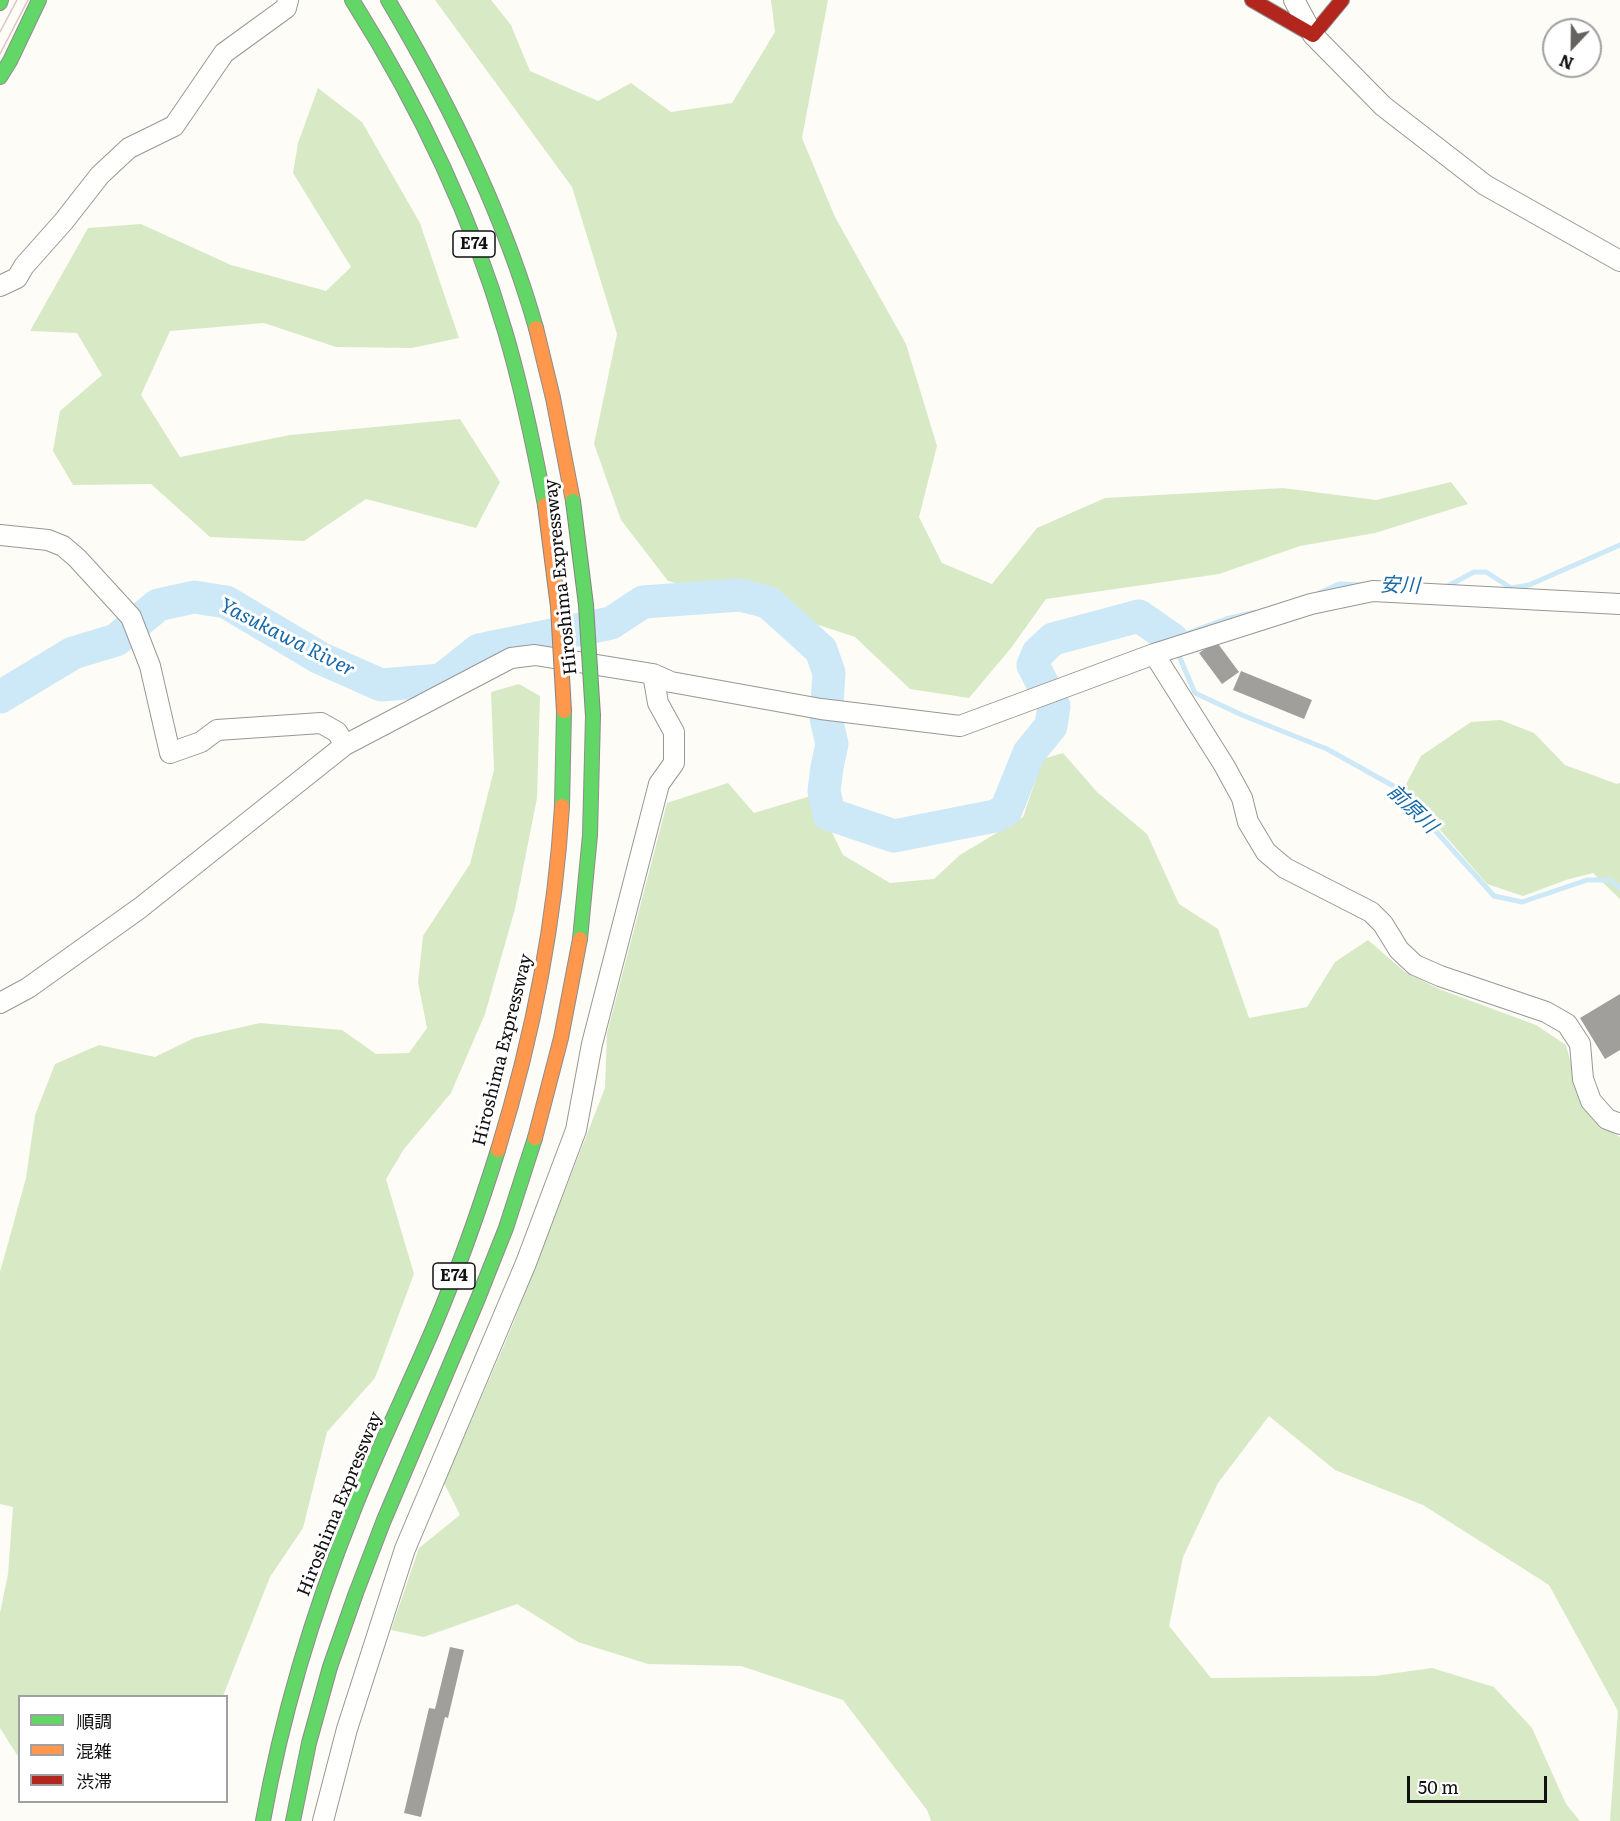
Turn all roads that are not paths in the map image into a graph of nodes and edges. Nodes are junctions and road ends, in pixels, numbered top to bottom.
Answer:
1 (39, 0) edge
2 (288, 0) edge
3 (388, 0) edge
4 (1252, 0) edge
5 (1294, 0) edge
6 (1342, 0) edge
7 (353, 1) edge
8 (1312, 35) junction
9 (0, 77) edge
10 (1620, 261) edge
11 (0, 286) edge
12 (0, 535) edge
13 (1620, 604) edge
14 (1154, 654) junction
15 (653, 674) junction
16 (345, 745) junction
17 (0, 1003) edge
18 (1620, 1124) edge
19 (263, 1821) edge
20 (293, 1821) edge
21 (323, 1821) edge

1 - 9 main road
2 - 11 street
3 - 20 main road, Hiroshima Expressway / E74, bridge
4 - 8 main road
5 - 8 street
6 - 8 main road
7 - 19 main road, Hiroshima Expressway / E74, bridge
8 - 10 street
12 - 16 street
13 - 14 street
14 - 15 street
14 - 18 street
15 - 16 street
15 - 21 street
16 - 17 street

